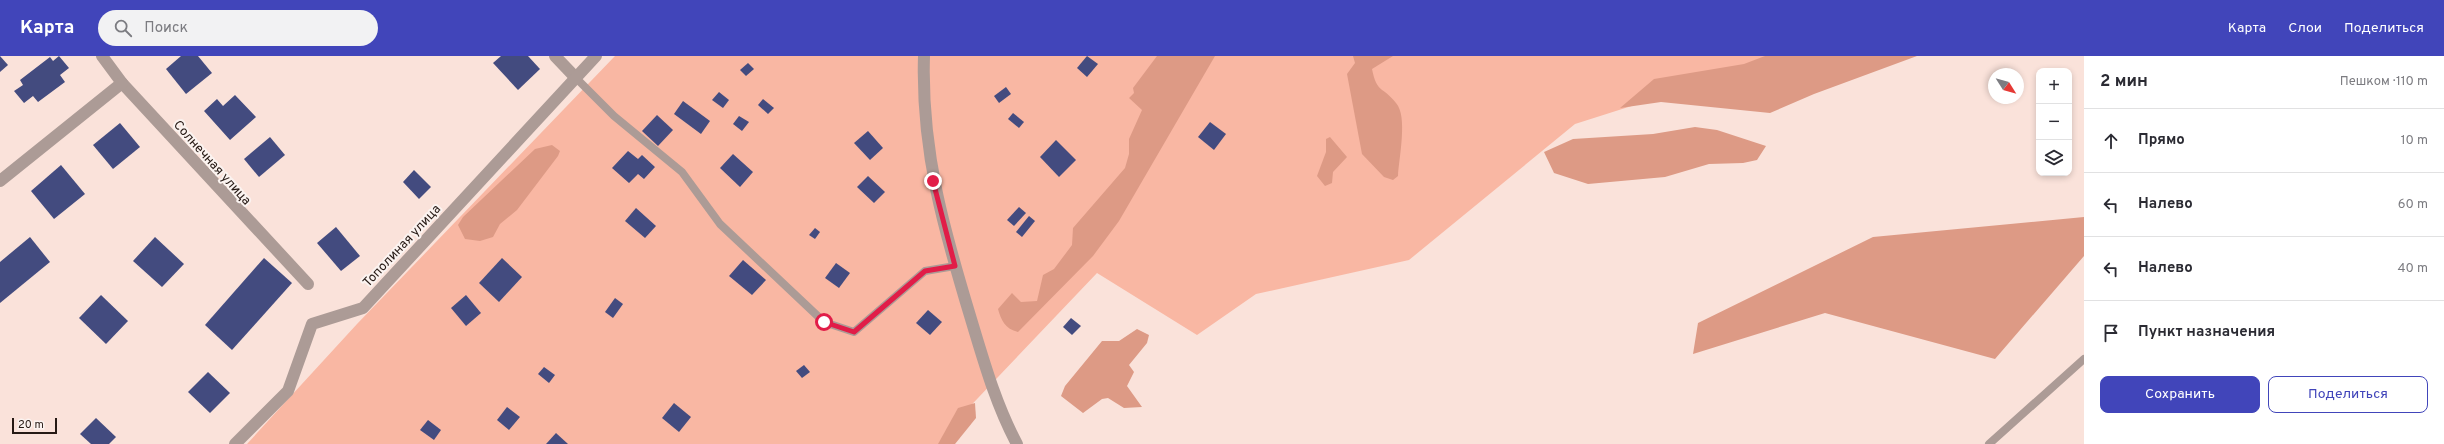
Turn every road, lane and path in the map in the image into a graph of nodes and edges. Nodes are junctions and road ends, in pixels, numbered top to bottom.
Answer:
1 (102, 56) edge
2 (555, 56) edge
3 (596, 56) edge
4 (924, 56) edge
5 (575, 77) junction
6 (122, 83) junction
7 (0, 181) edge
8 (955, 266) junction
9 (308, 284) dead end
10 (2084, 359) edge
11 (235, 444) edge
12 (1017, 444) edge
13 (1989, 444) edge

1 - 6 street, Солнечная улица
2 - 5 street
3 - 5 street, Тополиная улица
4 - 8 street
5 - 8 lane
5 - 11 street, Тополиная улица
6 - 7 street
6 - 9 street, Солнечная улица
8 - 12 street
10 - 13 lane

